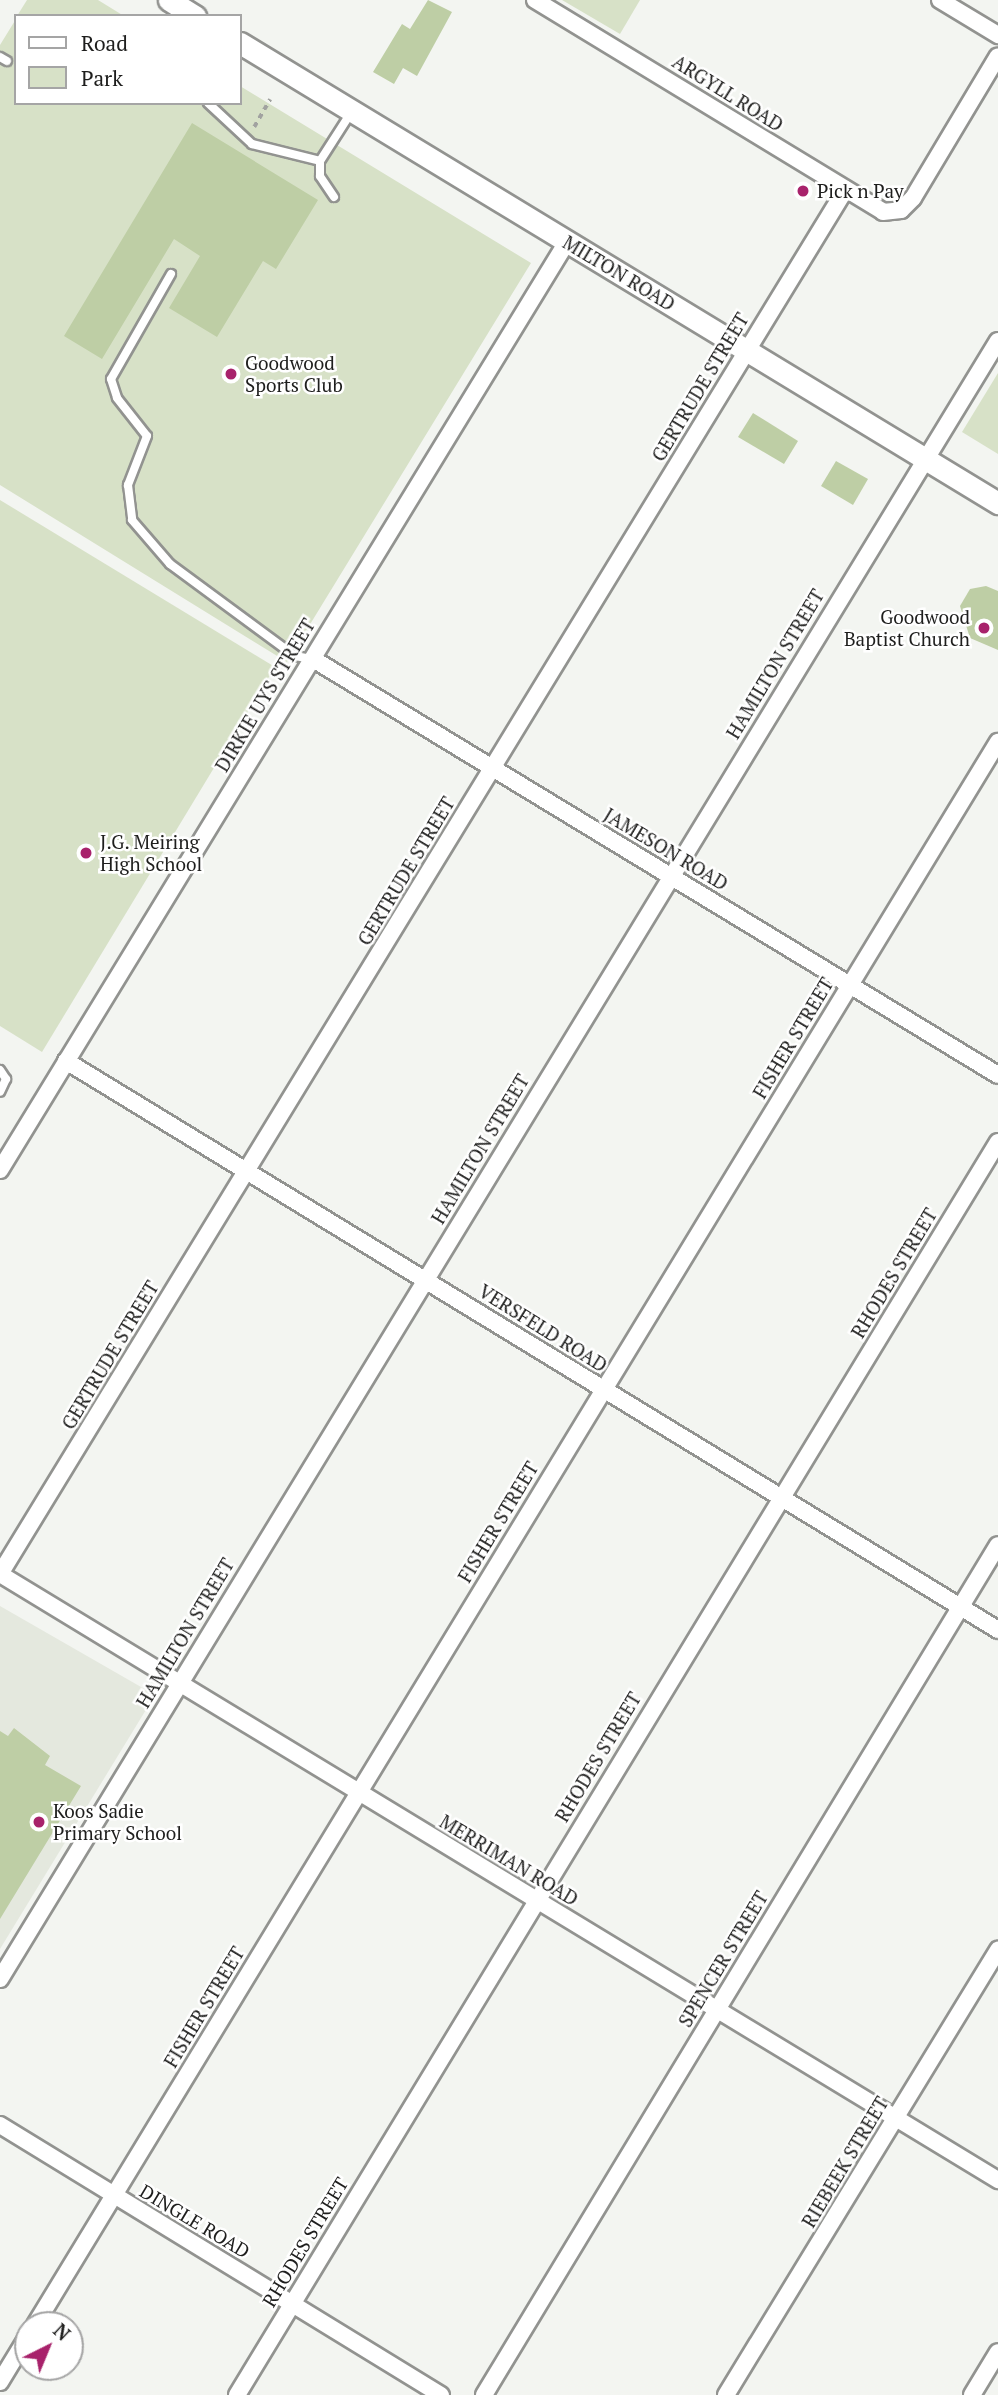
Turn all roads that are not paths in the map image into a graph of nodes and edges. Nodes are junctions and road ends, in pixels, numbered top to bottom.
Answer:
1 (169, 0) edge
2 (535, 0) edge
3 (940, 0) edge
4 (192, 14) edge
5 (998, 35) edge
6 (242, 44) edge
7 (998, 56) edge
8 (210, 105) edge
9 (352, 111) junction
10 (320, 161) junction
11 (845, 190) junction
12 (334, 197) dead end
13 (567, 242) junction
14 (171, 274) dead end
15 (998, 341) edge
16 (747, 351) junction
17 (926, 460) junction
18 (998, 503) edge
19 (313, 659) junction
20 (998, 742) edge
21 (493, 768) junction
22 (670, 876) junction
23 (849, 986) junction
24 (66, 1060) junction
25 (0, 1070) edge
26 (998, 1075) edge
27 (0, 1092) edge
28 (998, 1142) edge
29 (0, 1170) edge
30 (245, 1173) junction
31 (425, 1280) junction
32 (603, 1390) junction
33 (782, 1498) junction
34 (998, 1545) edge
35 (0, 1574) edge
36 (960, 1607) junction
37 (998, 1630) edge
38 (179, 1683) junction
39 (358, 1791) junction
40 (535, 1901) junction
41 (998, 1950) edge
42 (0, 1979) edge
43 (718, 2009) junction
44 (895, 2119) junction
45 (0, 2125) edge
46 (998, 2180) edge
47 (114, 2197) junction
48 (292, 2304) junction
49 (44, 2311) edge
50 (998, 2353) edge
51 (14, 2359) edge
52 (0, 2382) edge
53 (237, 2395) edge
54 (442, 2395) edge
55 (484, 2395) edge
56 (726, 2395) edge
57 (972, 2395) edge

1 - 4 street
2 - 11 street, ARGYLL ROAD
3 - 5 street
6 - 9 street, MILTON ROAD
7 - 11 street, ARGYLL ROAD
8 - 10 lane
9 - 10 lane
9 - 13 street, MILTON ROAD
10 - 12 lane
11 - 16 street, GERTRUDE STREET
13 - 16 street, MILTON ROAD
13 - 19 street, DIRKIE UYS STREET
14 - 19 lane
15 - 17 street, HAMILTON STREET
16 - 17 street, MILTON ROAD
16 - 21 street, GERTRUDE STREET
17 - 18 street, MILTON ROAD
17 - 22 street, HAMILTON STREET
19 - 21 street, JAMESON ROAD
19 - 24 street, DIRKIE UYS STREET
20 - 23 street, FISHER STREET
21 - 22 street, JAMESON ROAD
21 - 30 street, GERTRUDE STREET
22 - 23 street, JAMESON ROAD
22 - 31 street, HAMILTON STREET
23 - 26 street, JAMESON ROAD
23 - 32 street, FISHER STREET
24 - 29 street, DIRKIE UYS STREET
24 - 30 street, VERSFELD ROAD
25 - 27 lane
28 - 33 street, RHODES STREET
30 - 31 street, VERSFELD ROAD
30 - 35 street, GERTRUDE STREET
31 - 32 street, VERSFELD ROAD
31 - 38 street, HAMILTON STREET
32 - 33 street, VERSFELD ROAD
32 - 39 street, FISHER STREET
33 - 36 street, VERSFELD ROAD
33 - 40 street, RHODES STREET
34 - 36 street, SPENCER STREET
35 - 38 street, MERRIMAN ROAD
36 - 37 street, VERSFELD ROAD
36 - 43 street, SPENCER STREET
38 - 39 street, MERRIMAN ROAD
38 - 42 street, HAMILTON STREET
39 - 40 street, MERRIMAN ROAD
39 - 47 street, FISHER STREET
40 - 43 street, MERRIMAN ROAD
40 - 48 street, RHODES STREET
41 - 44 street, RIEBEEK STREET
43 - 44 street, MERRIMAN ROAD
43 - 55 street, SPENCER STREET
44 - 46 street, MERRIMAN ROAD
44 - 56 street, RIEBEEK STREET
45 - 47 street, DINGLE ROAD
47 - 48 street, DINGLE ROAD
47 - 49 street, FISHER STREET
48 - 53 street, RHODES STREET
48 - 54 street, DINGLE ROAD
50 - 57 street
51 - 52 street

